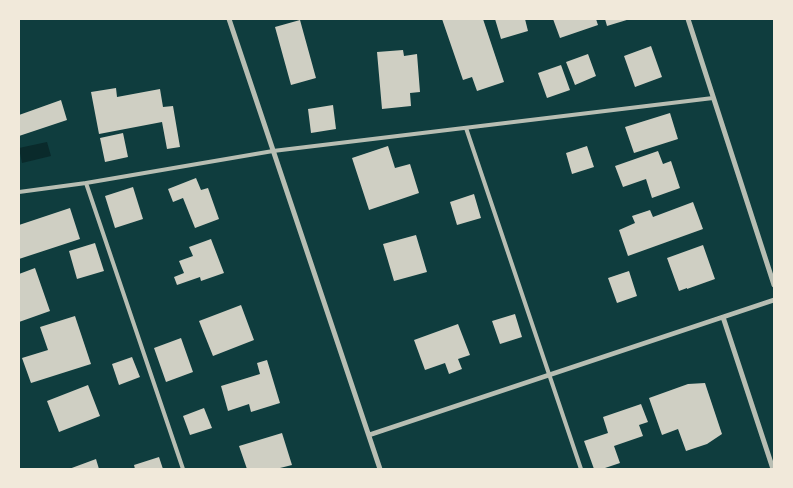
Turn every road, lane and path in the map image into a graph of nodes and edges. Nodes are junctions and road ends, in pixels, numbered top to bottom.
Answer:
1 (229, 19) edge
2 (688, 19) edge
3 (713, 98) junction
4 (466, 128) junction
5 (273, 151) junction
6 (86, 183) junction
7 (19, 192) edge
8 (774, 285) edge
9 (774, 300) edge
10 (724, 317) junction
11 (549, 375) junction
12 (369, 435) junction
13 (183, 469) edge
14 (380, 469) edge
15 (581, 469) edge
16 (773, 469) edge

1 - 5 street
2 - 3 street
3 - 4 lane
3 - 8 street
4 - 5 lane
4 - 11 lane
5 - 6 lane
5 - 12 street
6 - 7 lane
6 - 13 lane
9 - 10 street
10 - 11 street
10 - 16 street
11 - 12 street
11 - 15 lane
12 - 14 street

